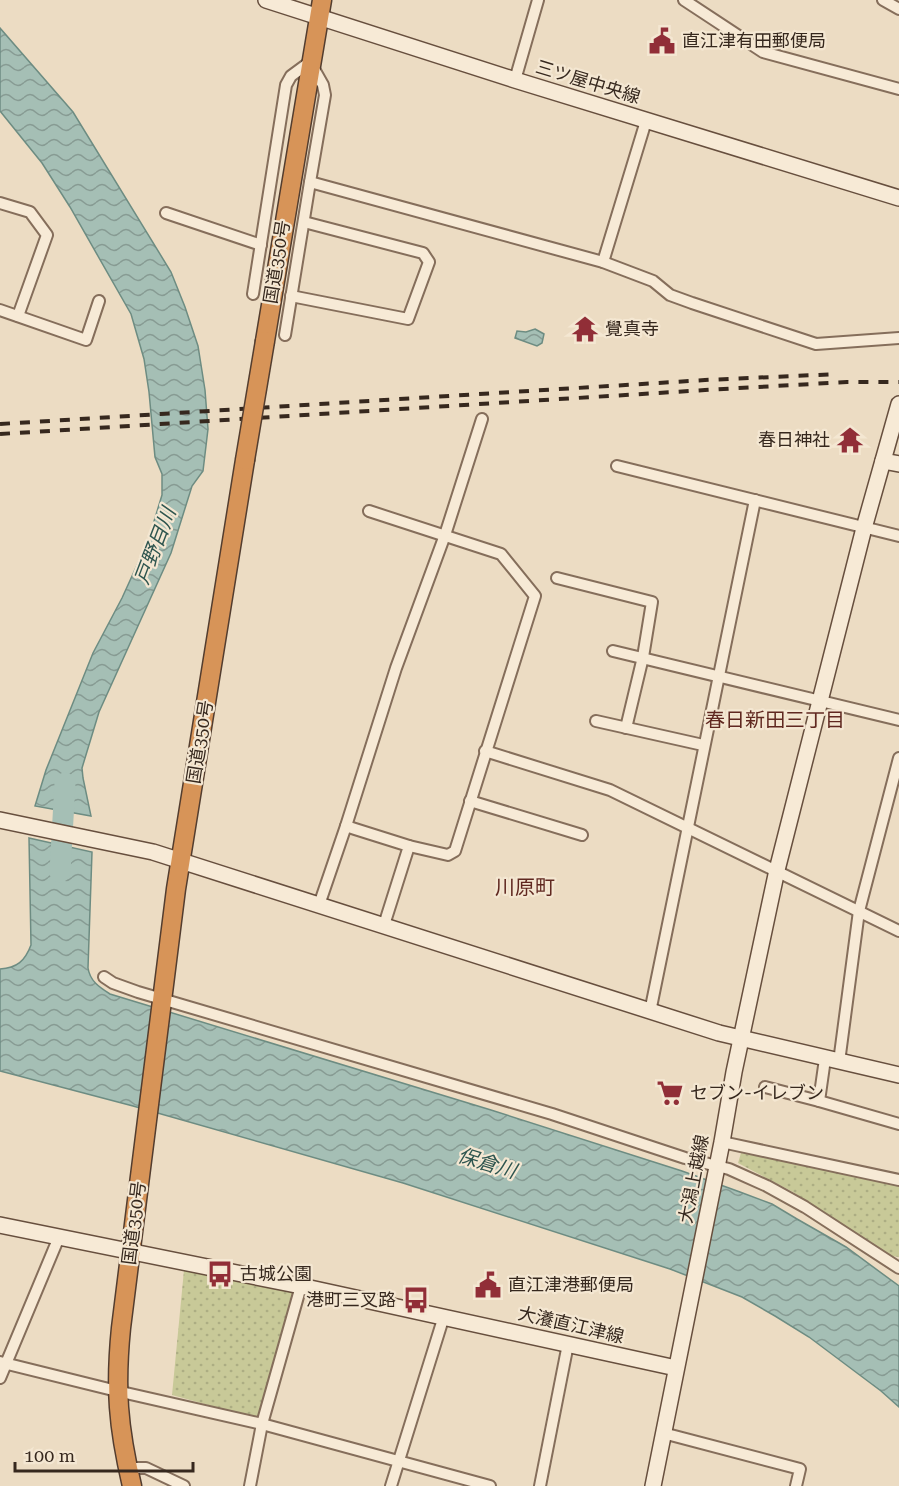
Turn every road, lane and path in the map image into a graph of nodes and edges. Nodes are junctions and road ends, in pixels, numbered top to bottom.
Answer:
1 (266, 0) edge
2 (538, 0) edge
3 (684, 0) edge
4 (883, 0) edge
5 (320, 9) edge
6 (899, 9) edge
7 (310, 62) junction
8 (515, 80) junction
9 (899, 89) edge
10 (646, 121) junction
11 (310, 182) junction
12 (899, 198) edge
13 (0, 203) edge
14 (166, 213) dead end
15 (304, 222) junction
16 (261, 245) junction
17 (603, 262) junction
18 (253, 294) dead end
19 (291, 296) junction
20 (99, 301) dead end
21 (0, 310) edge
22 (18, 316) junction
23 (285, 335) dead end
24 (899, 338) edge
25 (899, 404) edge
26 (483, 419) dead end
27 (883, 461) junction
28 (899, 464) edge
29 (618, 466) dead end
30 (755, 500) junction
31 (369, 511) dead end
32 (864, 528) junction
33 (445, 535) junction
34 (899, 536) edge
35 (557, 578) dead end
36 (613, 651) dead end
37 (643, 657) junction
38 (718, 677) junction
39 (819, 702) junction
40 (899, 720) edge
41 (596, 721) dead end
42 (626, 728) junction
43 (704, 746) junction
44 (485, 752) junction
45 (899, 758) edge
46 (470, 801) junction
47 (0, 820) edge
48 (346, 826) junction
49 (687, 826) junction
50 (582, 835) dead end
51 (409, 846) junction
52 (181, 861) junction
53 (777, 870) junction
54 (319, 905) junction
55 (859, 911) junction
56 (384, 925) junction
57 (899, 931) edge
58 (104, 976) dead end
59 (162, 1003) junction
60 (650, 1012) junction
61 (740, 1039) junction
62 (832, 1061) junction
63 (899, 1075) edge
64 (765, 1087) dead end
65 (819, 1101) junction
66 (899, 1124) edge
67 (722, 1142) junction
68 (715, 1172) junction
69 (899, 1180) edge
70 (0, 1225) edge
71 (59, 1237) junction
72 (130, 1250) junction
73 (899, 1268) edge
74 (301, 1286) junction
75 (444, 1316) junction
76 (568, 1344) junction
77 (3, 1363) edge
78 (676, 1368) junction
79 (0, 1378) edge
80 (117, 1391) junction
81 (262, 1424) junction
82 (663, 1433) junction
83 (399, 1462) junction
84 (128, 1468) junction
85 (132, 1486) edge
86 (184, 1486) edge
87 (250, 1486) edge
88 (391, 1486) edge
89 (487, 1486) edge
90 (540, 1486) edge
91 (652, 1486) edge
92 (796, 1486) edge

1 - 5 main road, 三ツ屋中央線
2 - 8 street
3 - 9 street
4 - 6 street
5 - 7 highway, 国道350号
5 - 8 main road, 三ツ屋中央線
7 - 11 street
7 - 16 street
7 - 52 highway, 国道350号, bridge
8 - 10 main road, 三ツ屋中央線
10 - 12 main road, 三ツ屋中央線
10 - 17 street
11 - 15 street
11 - 17 street
13 - 22 street
14 - 16 street
15 - 19 street
15 - 19 street
16 - 18 street
17 - 24 street
19 - 23 street
20 - 22 street
21 - 22 street
25 - 27 main road, 大潟上越線
26 - 33 street
27 - 28 main road
27 - 32 main road, 大潟上越線
29 - 30 street
30 - 32 street
30 - 38 street
31 - 33 street
32 - 34 street
32 - 39 main road, 大潟上越線
33 - 44 street
33 - 48 street
35 - 37 street
36 - 37 street
37 - 38 street
37 - 42 street
38 - 39 street
38 - 43 street
39 - 40 street
39 - 53 main road, 大潟上越線
41 - 42 street
42 - 43 street
43 - 49 street
44 - 46 street
44 - 49 street
45 - 55 street
46 - 50 street
46 - 51 street
47 - 52 main road
48 - 51 street
48 - 54 street
49 - 53 street
49 - 60 street
51 - 56 street
52 - 54 main road
52 - 59 highway, 国道350号
53 - 55 street
53 - 61 main road, 大潟上越線
54 - 56 main road
55 - 57 street
55 - 62 street
56 - 60 main road
58 - 59 street
59 - 68 street
59 - 72 highway, 国道350号
60 - 61 main road
61 - 62 main road
61 - 67 main road, 大潟上越線
62 - 63 main road
62 - 65 street
64 - 65 street
65 - 66 street
67 - 68 main road, 大潟上越線
67 - 69 street
68 - 73 street
68 - 78 main road, 大潟上越線
70 - 71 main road, 大瀁直江津線
71 - 72 main road, 大瀁直江津線
71 - 77 street
72 - 74 main road, 大瀁直江津線
72 - 80 highway, 国道350号
74 - 75 main road, 大瀁直江津線
74 - 81 street
75 - 76 main road, 大瀁直江津線
75 - 83 street
76 - 78 main road, 大瀁直江津線
76 - 90 street
77 - 79 street
77 - 80 street
78 - 82 main road, 大潟上越線
80 - 81 street
80 - 84 highway, 国道350号
81 - 83 street
81 - 87 street
82 - 91 main road, 大潟上越線
82 - 92 street
83 - 88 street
83 - 89 street
84 - 85 highway, 国道350号
84 - 86 street

